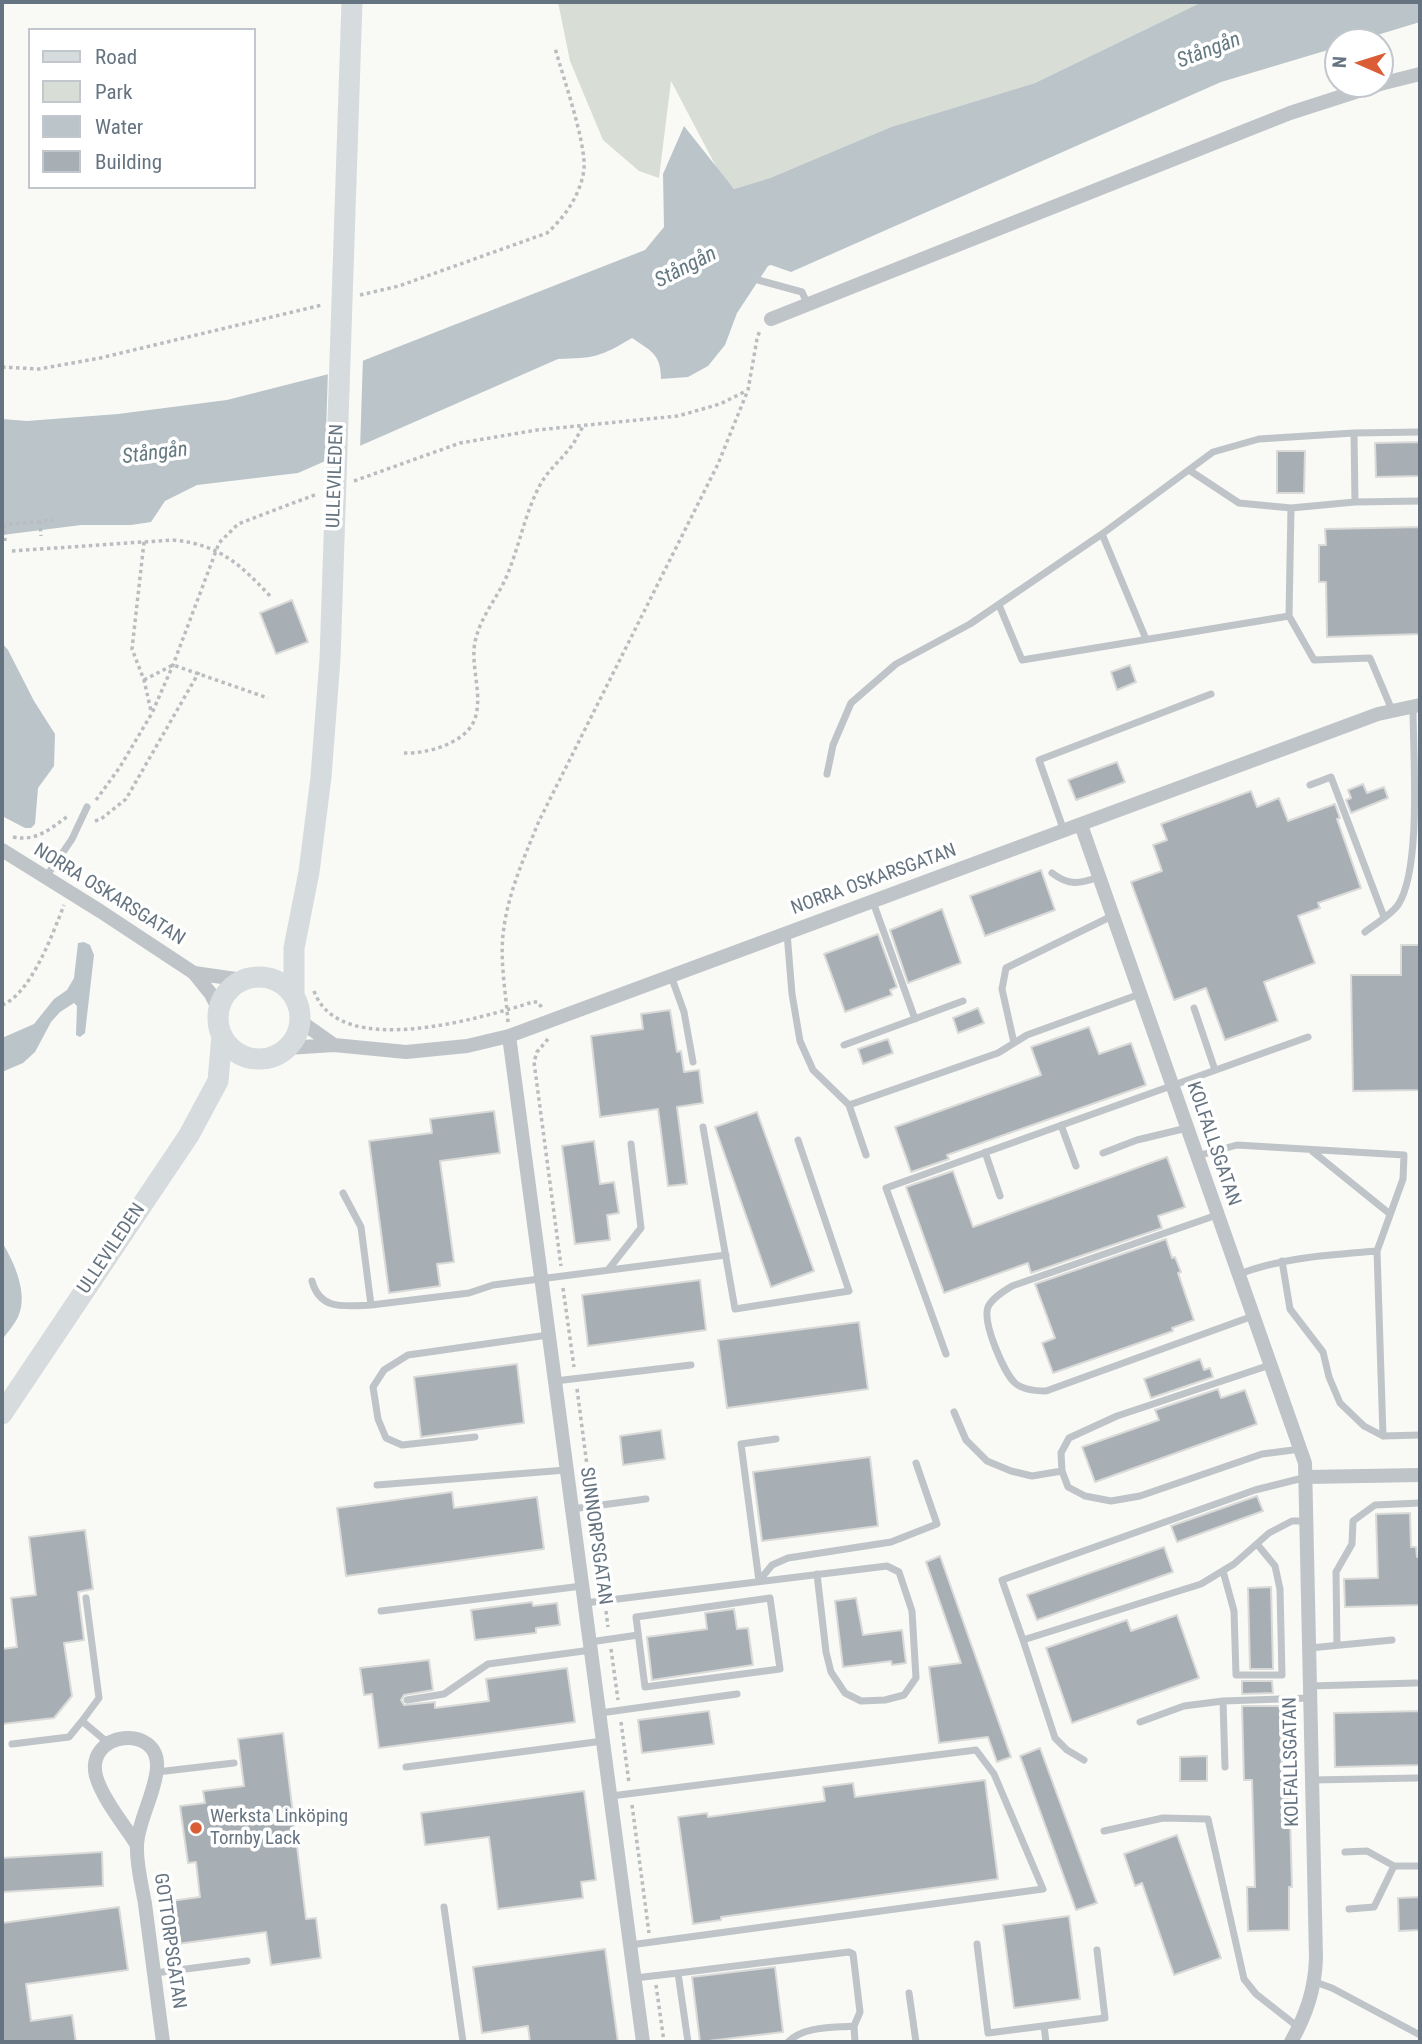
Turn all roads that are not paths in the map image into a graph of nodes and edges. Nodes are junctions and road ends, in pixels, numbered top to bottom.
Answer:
1 (352, 2) edge
2 (1420, 74) edge
3 (1394, 80) edge
4 (1337, 98) edge
5 (758, 281) dead end
6 (808, 306) junction
7 (771, 319) dead end
8 (1420, 432) edge
9 (1354, 433) junction
10 (1189, 470) junction
11 (1420, 501) edge
12 (1355, 502) junction
13 (1291, 508) junction
14 (1102, 534) junction
15 (999, 605) junction
16 (1289, 616) junction
17 (1146, 639) junction
18 (1211, 694) dead end
19 (1417, 705) edge
20 (1392, 710) junction
21 (827, 774) dead end
22 (1310, 785) dead end
23 (87, 807) road end
24 (1081, 825) junction
25 (1064, 831) junction
26 (2, 850) edge
27 (1052, 873) dead end
28 (46, 877) junction
29 (1098, 877) junction
30 (873, 902) junction
31 (1112, 916) junction
32 (1384, 917) junction
33 (1365, 932) dead end
34 (787, 933) junction
35 (294, 948) junction
36 (194, 973) junction
37 (671, 976) junction
38 (253, 979) junction
39 (303, 992) junction
40 (1140, 994) junction
41 (963, 1001) dead end
42 (1194, 1009) dead end
43 (219, 1010) junction
44 (915, 1019) junction
45 (300, 1021) junction
46 (222, 1035) junction
47 (509, 1035) junction
48 (1308, 1037) dead end
49 (1014, 1043) junction
50 (334, 1045) junction
51 (844, 1045) dead end
52 (287, 1048) junction
53 (253, 1059) junction
54 (693, 1062) dead end
55 (1214, 1070) junction
56 (218, 1081) junction
57 (1172, 1085) junction
58 (849, 1105) junction
59 (1061, 1125) junction
60 (703, 1127) dead end
61 (1186, 1128) junction
62 (798, 1140) dead end
63 (631, 1144) dead end
64 (1311, 1150) junction
65 (985, 1152) junction
66 (1103, 1153) dead end
67 (866, 1155) dead end
68 (1197, 1156) junction
69 (1076, 1166) dead end
70 (343, 1193) dead end
71 (1000, 1196) dead end
72 (1390, 1214) junction
73 (1217, 1215) junction
74 (1377, 1251) junction
75 (726, 1255) junction
76 (1282, 1261) junction
77 (608, 1270) junction
78 (1239, 1274) junction
79 (542, 1279) junction
80 (312, 1281) dead end
81 (371, 1305) junction
82 (1254, 1316) junction
83 (549, 1335) junction
84 (946, 1354) dead end
85 (1271, 1364) junction
86 (691, 1365) dead end
87 (555, 1381) junction
88 (954, 1412) dead end
89 (2, 1414) edge
90 (1420, 1435) edge
91 (1383, 1436) junction
92 (475, 1437) dead end
93 (776, 1439) dead end
94 (1302, 1449) junction
95 (916, 1463) dead end
96 (567, 1469) junction
97 (1062, 1471) junction
98 (1420, 1475) edge
99 (1307, 1477) junction
100 (377, 1485) dead end
101 (646, 1499) dead end
102 (1420, 1503) edge
103 (572, 1509) junction
104 (1308, 1521) junction
105 (1257, 1544) junction
106 (1223, 1571) junction
107 (817, 1574) junction
108 (759, 1581) junction
109 (582, 1586) junction
110 (86, 1598) dead end
111 (585, 1603) junction
112 (381, 1611) dead end
113 (638, 1635) junction
114 (1023, 1640) junction
115 (1392, 1640) dead end
116 (1337, 1645) junction
117 (590, 1646) junction
118 (1310, 1648) junction
119 (1416, 1683) dead end
120 (1310, 1692) junction
121 (737, 1694) dead end
122 (407, 1700) dead end
123 (1223, 1701) junction
124 (599, 1713) junction
125 (82, 1721) junction
126 (1140, 1722) dead end
127 (603, 1741) junction
128 (107, 1742) junction
129 (12, 1744) dead end
130 (1084, 1760) dead end
131 (234, 1763) dead end
132 (1225, 1766) dead end
133 (406, 1767) dead end
134 (156, 1772) junction
135 (1417, 1778) dead end
136 (1312, 1780) junction
137 (610, 1796) junction
138 (1104, 1831) dead end
139 (137, 1845) junction
140 (1345, 1852) dead end
141 (1394, 1866) junction
142 (1420, 1866) edge
143 (444, 1907) dead end
144 (1349, 1909) dead end
145 (977, 1944) dead end
146 (630, 1945) junction
147 (1097, 1950) dead end
148 (247, 1961) dead end
149 (678, 1972) junction
150 (154, 1973) junction
151 (634, 1978) junction
152 (1315, 1982) junction
153 (909, 1993) dead end
154 (1420, 2025) edge
155 (854, 2026) junction
156 (1044, 2026) junction
157 (1299, 2027) junction
158 (1417, 2034) edge
159 (163, 2042) edge
160 (463, 2042) edge
161 (643, 2042) edge
162 (688, 2042) edge
163 (788, 2042) edge
164 (855, 2042) edge
165 (916, 2042) edge
166 (1046, 2042) edge
167 (1291, 2042) edge

1 - 35 main road, ULLEVILEDEN
2 - 3 street
4 - 6 street
5 - 6 lane
6 - 7 street
8 - 9 lane
9 - 10 lane
9 - 12 lane
10 - 13 lane
10 - 14 lane
11 - 12 lane
12 - 13 lane
13 - 16 lane
14 - 15 lane
14 - 17 lane
15 - 17 lane
15 - 21 lane
16 - 17 lane
16 - 20 lane
18 - 25 lane
19 - 20 street, NORRA OSKARSGATAN
19 - 32 lane
20 - 24 street, NORRA OSKARSGATAN
22 - 32 lane
23 - 28 lane
24 - 25 street, NORRA OSKARSGATAN
24 - 29 street, KOLFALLSGATAN
25 - 30 street, NORRA OSKARSGATAN
26 - 28 street, NORRA OSKARSGATAN
27 - 29 lane
28 - 36 street, NORRA OSKARSGATAN
29 - 31 street, KOLFALLSGATAN
30 - 34 street, NORRA OSKARSGATAN
30 - 44 lane
31 - 40 street, KOLFALLSGATAN
31 - 49 lane
32 - 33 lane
34 - 37 street, NORRA OSKARSGATAN
34 - 58 lane
35 - 38 main road
35 - 39 main road, ULLEVILEDEN
36 - 38 street, NORRA OSKARSGATAN
36 - 43 street, NORRA OSKARSGATAN
37 - 47 street, NORRA OSKARSGATAN
37 - 54 lane
38 - 39 main road
38 - 43 main road
39 - 45 main road
40 - 49 lane
40 - 57 street, KOLFALLSGATAN
41 - 44 lane
42 - 55 lane
43 - 46 main road
44 - 51 lane
45 - 50 street, NORRA OSKARSGATAN
45 - 52 main road
46 - 53 main road
46 - 56 main road, ULLEVILEDEN
47 - 50 street, NORRA OSKARSGATAN
47 - 79 street, SUNNORPSGATAN
48 - 55 lane
49 - 58 lane
50 - 52 street, NORRA OSKARSGATAN
52 - 53 main road
53 - 56 main road, ULLEVILEDEN
55 - 57 lane
56 - 89 main road, ULLEVILEDEN
57 - 59 lane
57 - 61 street, KOLFALLSGATAN
58 - 67 lane
59 - 65 lane
59 - 69 lane
60 - 75 lane
61 - 66 lane
61 - 68 street, KOLFALLSGATAN
62 - 75 lane
63 - 77 lane
64 - 68 lane
64 - 72 lane
64 - 72 lane
65 - 71 lane
65 - 84 lane
68 - 73 street, KOLFALLSGATAN
70 - 81 lane
72 - 74 lane
73 - 78 street, KOLFALLSGATAN
73 - 82 lane
74 - 76 lane
74 - 91 lane
75 - 77 lane
76 - 78 lane
76 - 91 lane
77 - 79 lane
78 - 82 street, KOLFALLSGATAN
79 - 81 lane
79 - 83 street, SUNNORPSGATAN
80 - 81 lane
82 - 85 street, KOLFALLSGATAN
83 - 87 street, SUNNORPSGATAN
83 - 92 lane
85 - 94 street, KOLFALLSGATAN
85 - 97 lane
86 - 87 lane
87 - 96 street, SUNNORPSGATAN
88 - 97 lane
90 - 91 lane
93 - 108 lane
94 - 97 lane
94 - 99 street, KOLFALLSGATAN
95 - 108 lane
96 - 100 lane
96 - 103 street, SUNNORPSGATAN
98 - 99 street
99 - 104 street, KOLFALLSGATAN
99 - 114 lane
101 - 103 lane
102 - 116 lane
103 - 109 street, SUNNORPSGATAN
104 - 105 lane
104 - 118 street, KOLFALLSGATAN
105 - 106 lane
105 - 106 lane
106 - 114 lane
107 - 107 lane
107 - 108 lane
108 - 111 lane
109 - 111 street, SUNNORPSGATAN
109 - 112 lane
110 - 125 lane
111 - 117 street, SUNNORPSGATAN
113 - 113 lane
113 - 117 lane
114 - 130 lane
115 - 116 lane
116 - 118 lane
117 - 122 lane
117 - 124 street, SUNNORPSGATAN
118 - 120 street, KOLFALLSGATAN
119 - 120 lane
120 - 123 lane
120 - 136 street, KOLFALLSGATAN
121 - 124 lane
123 - 126 lane
123 - 132 lane
124 - 127 street, SUNNORPSGATAN
125 - 128 lane
125 - 129 lane
127 - 133 lane
127 - 137 street, SUNNORPSGATAN
128 - 134 street
128 - 139 street, GOTTORPSGATAN
131 - 134 lane
134 - 139 street, GOTTORPSGATAN
135 - 136 lane
136 - 152 street, KOLFALLSGATAN
137 - 146 street, SUNNORPSGATAN
137 - 146 lane
138 - 157 lane
139 - 150 street, GOTTORPSGATAN
140 - 141 lane
141 - 142 lane
141 - 144 lane
143 - 160 lane
145 - 156 lane
146 - 151 street, SUNNORPSGATAN
147 - 156 lane
148 - 150 lane
149 - 151 lane
149 - 155 lane
149 - 162 lane
150 - 159 street, GOTTORPSGATAN
151 - 161 street, SUNNORPSGATAN
152 - 157 street, KOLFALLSGATAN
152 - 158 lane
153 - 165 lane
154 - 158 lane
155 - 163 lane
155 - 164 lane
156 - 166 lane
157 - 167 street, KOLFALLSGATAN

